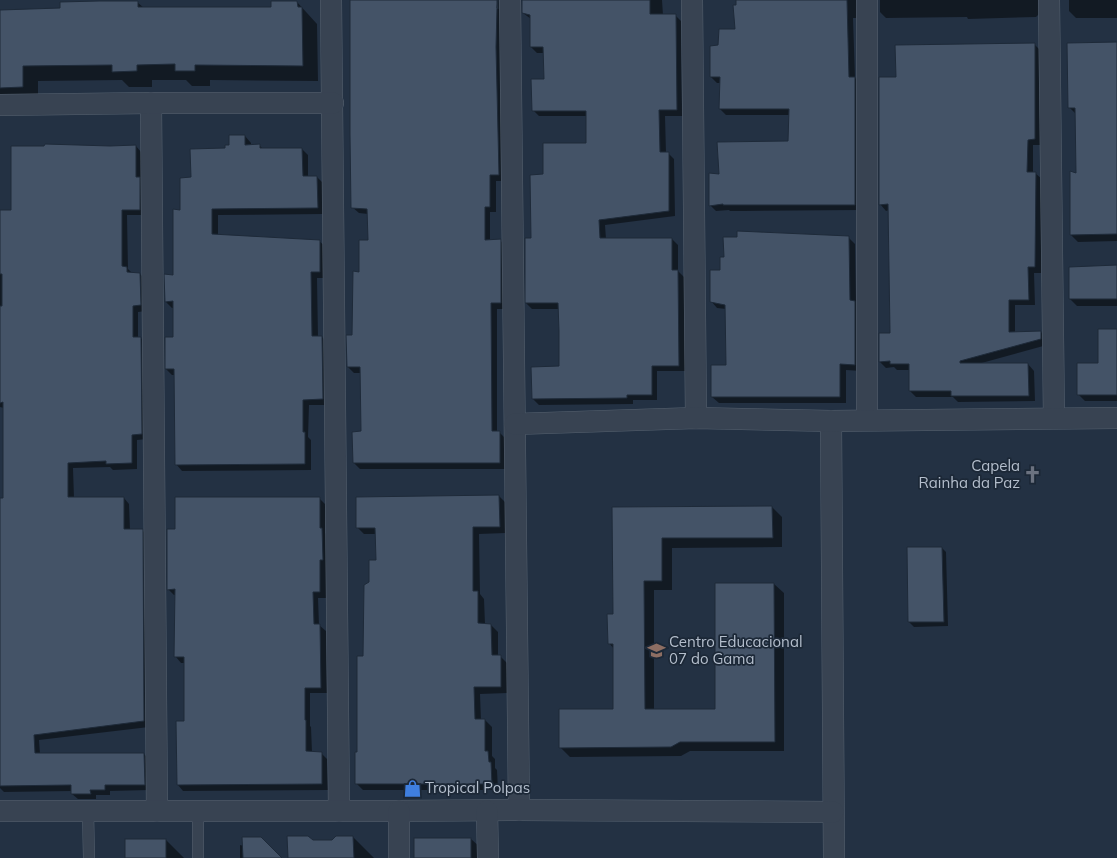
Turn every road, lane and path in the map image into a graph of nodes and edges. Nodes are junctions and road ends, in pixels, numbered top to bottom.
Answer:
1 (332, 0) edge
2 (510, 0) edge
3 (692, 0) edge
4 (867, 0) edge
5 (1049, 0) edge
6 (152, 103) junction
7 (333, 103) junction
8 (0, 105) edge
9 (696, 418) junction
10 (1054, 418) junction
11 (1117, 418) edge
12 (831, 420) junction
13 (867, 420) junction
14 (515, 424) junction
15 (0, 810) edge
16 (519, 810) junction
17 (88, 811) junction
18 (157, 811) junction
19 (198, 811) junction
20 (339, 811) junction
21 (399, 811) junction
22 (487, 811) junction
23 (833, 812) junction
24 (89, 858) edge
25 (198, 858) edge
26 (399, 858) edge
27 (488, 858) edge
28 (834, 858) edge

1 - 7 street
2 - 14 street
3 - 9 street
4 - 13 street
5 - 10 street
6 - 7 street
6 - 8 street
6 - 18 street
7 - 20 street
9 - 12 street
9 - 14 street
10 - 11 street
10 - 13 street
12 - 13 street
12 - 23 street
14 - 16 street
15 - 17 street
16 - 22 street
16 - 23 street
17 - 18 street
17 - 24 lane
18 - 19 street
19 - 20 street
19 - 25 lane
20 - 21 street
21 - 22 street
21 - 26 street
22 - 27 street
23 - 28 street

